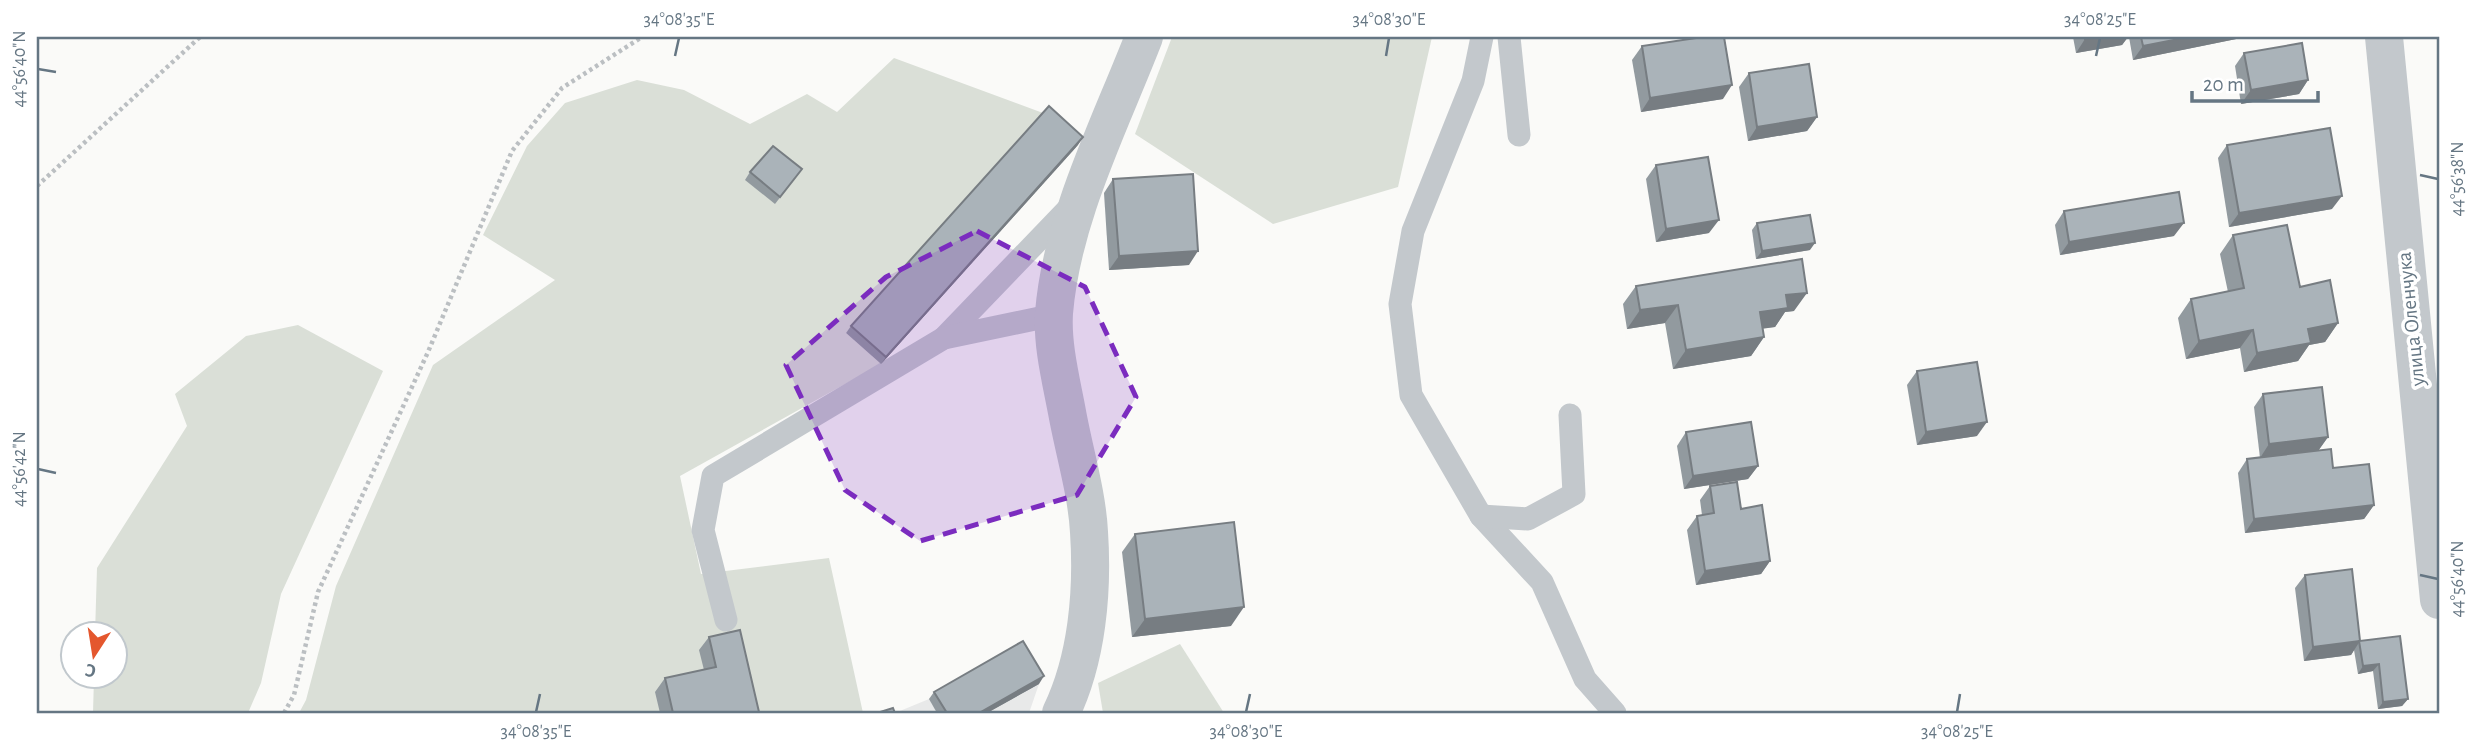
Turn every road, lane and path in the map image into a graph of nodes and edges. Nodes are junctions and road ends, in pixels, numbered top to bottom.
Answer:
1 (200, 37) edge
2 (642, 37) edge
3 (1144, 37) edge
4 (1482, 37) edge
5 (1509, 37) edge
6 (2384, 37) edge
7 (1519, 135) dead end
8 (37, 186) edge
9 (1083, 195) junction
10 (1054, 315) junction
11 (944, 338) junction
12 (1570, 415) dead end
13 (2431, 437) edge
14 (1481, 516) junction
15 (2439, 600) edge
16 (726, 620) dead end
17 (284, 713) edge
18 (1061, 713) edge
19 (1615, 713) edge

1 - 8 path
2 - 17 path
3 - 9 street
4 - 14 lane
5 - 7 lane
6 - 13 street, улица Оленчука
9 - 10 street
9 - 11 lane
10 - 11 lane
10 - 18 street
11 - 16 lane
12 - 14 lane
13 - 15 street, улица Оленчука
14 - 19 lane

